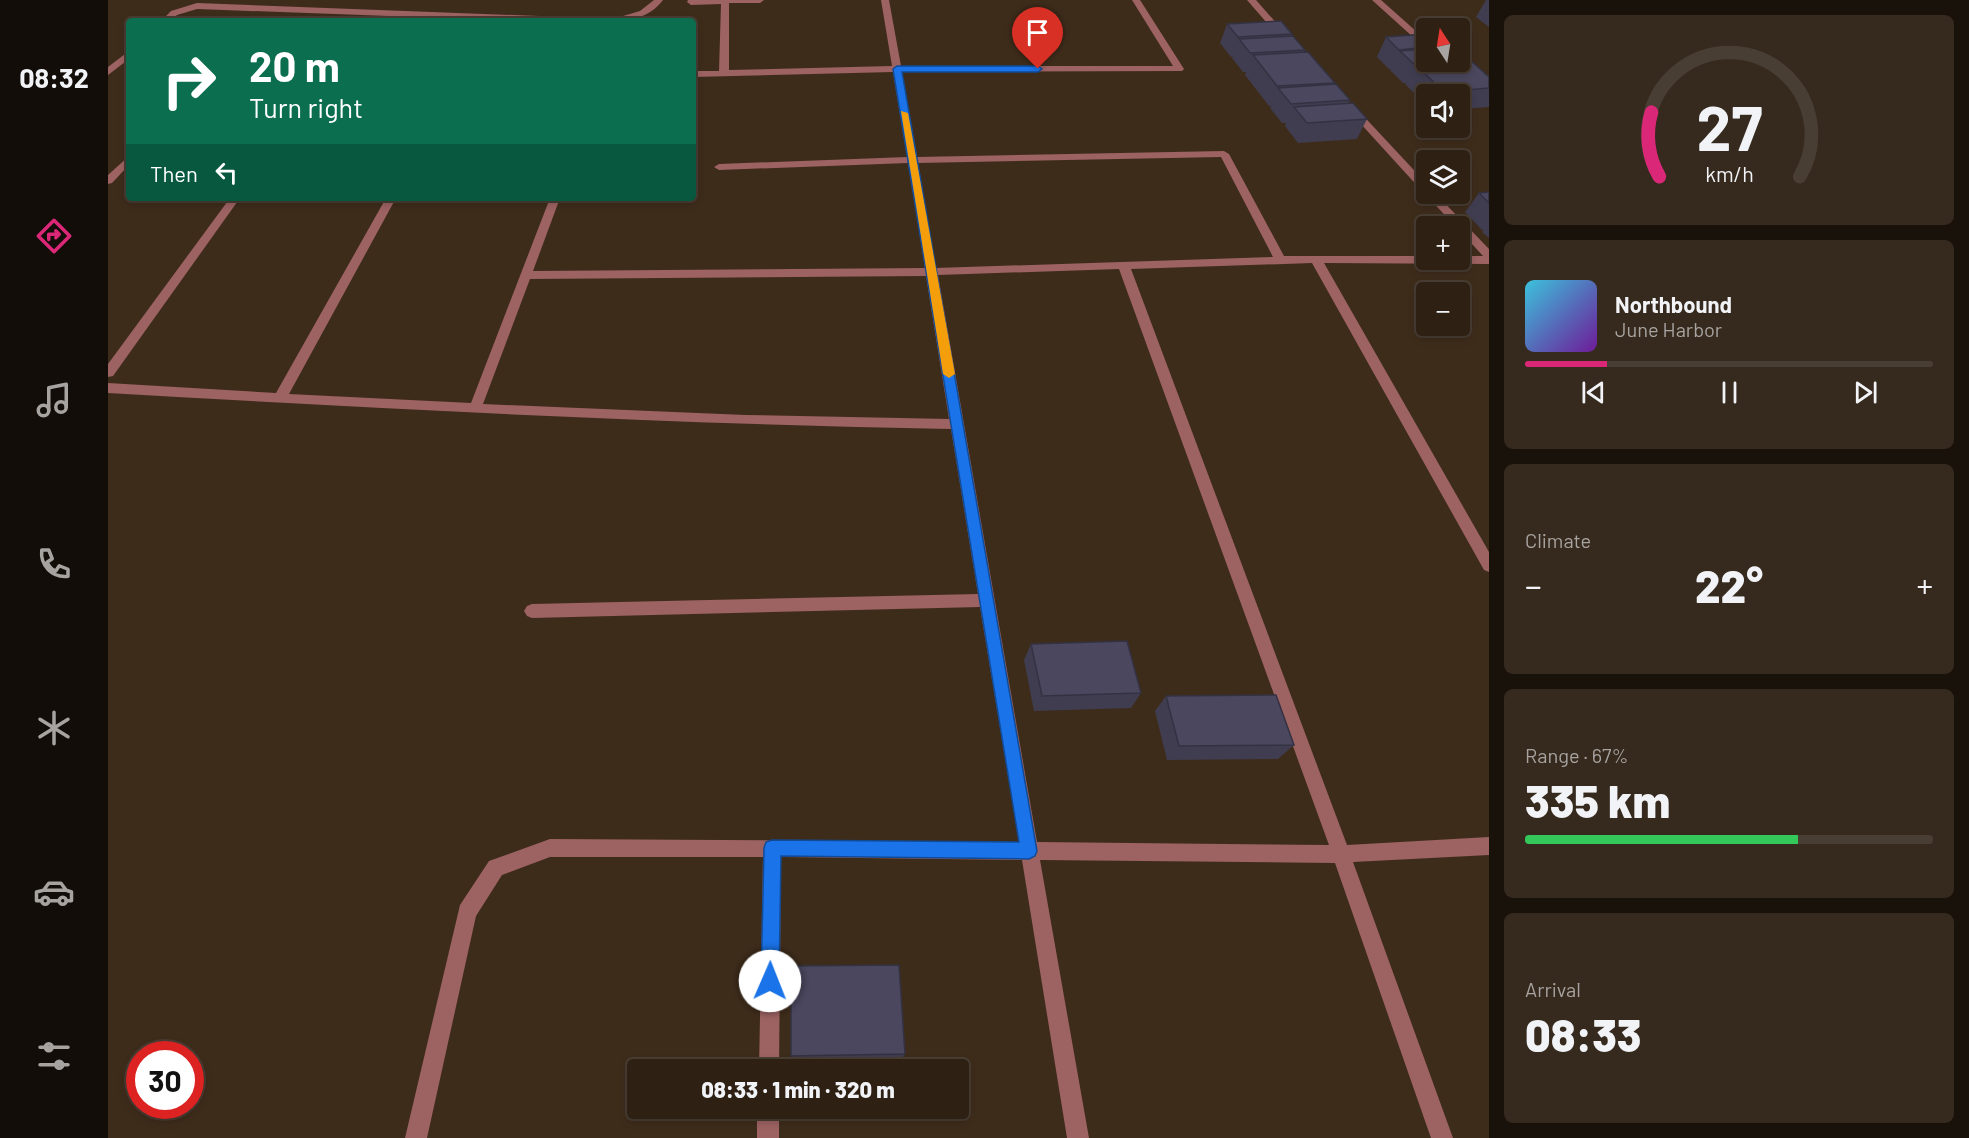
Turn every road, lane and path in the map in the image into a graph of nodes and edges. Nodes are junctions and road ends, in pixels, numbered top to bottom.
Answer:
1 (179, 0) edge
2 (659, 0) edge
3 (760, 0) edge
4 (885, 0) edge
5 (1136, 0) edge
6 (1251, 0) edge
7 (1376, 0) edge
8 (724, 1) edge
9 (691, 2) edge
10 (187, 8) junction
11 (168, 18) edge
12 (513, 18) edge
13 (625, 18) edge
14 (1416, 35) edge
15 (1290, 44) edge
16 (126, 57) edge
17 (897, 69) junction
18 (108, 72) edge
19 (724, 73) junction
20 (696, 74) edge
21 (1346, 104) edge
22 (912, 160) junction
23 (126, 162) edge
24 (719, 167) dead end
25 (1416, 178) edge
26 (108, 181) edge
27 (233, 201) edge
28 (389, 201) edge
29 (554, 201) edge
30 (1440, 204) edge
31 (1489, 258) edge
32 (1316, 259) junction
33 (1281, 261) junction
34 (1123, 264) junction
35 (930, 272) junction
36 (524, 275) junction
37 (108, 374) edge
38 (108, 388) edge
39 (280, 398) junction
40 (475, 409) junction
41 (958, 424) junction
42 (1489, 566) edge
43 (987, 600) junction
44 (532, 611) dead end
45 (1489, 846) edge
46 (772, 848) junction
47 (1029, 851) junction
48 (1341, 854) junction
49 (769, 1059) edge
50 (768, 1119) edge
51 (416, 1138) edge
52 (768, 1138) edge
53 (1078, 1138) edge
54 (1442, 1138) edge

1 - 10 street
2 - 13 street
3 - 8 street
4 - 17 street
5 - 17 street
6 - 15 street
7 - 14 street
8 - 9 street
8 - 19 street
10 - 11 street
10 - 12 street
16 - 18 street
17 - 19 street
17 - 22 street
19 - 20 street
21 - 25 street
22 - 24 street
22 - 33 street
22 - 35 street
23 - 26 street
27 - 37 street
28 - 39 street
29 - 36 street
30 - 31 street
31 - 32 street
32 - 33 street
32 - 42 street
33 - 34 street
34 - 35 street
34 - 48 street
35 - 36 street
35 - 41 street
36 - 40 street
38 - 39 street
39 - 40 street
40 - 41 street
41 - 43 street
43 - 44 street
43 - 47 street
45 - 48 street
46 - 47 street
46 - 49 street
46 - 51 street
47 - 48 street
47 - 53 street
48 - 54 street
50 - 52 street

